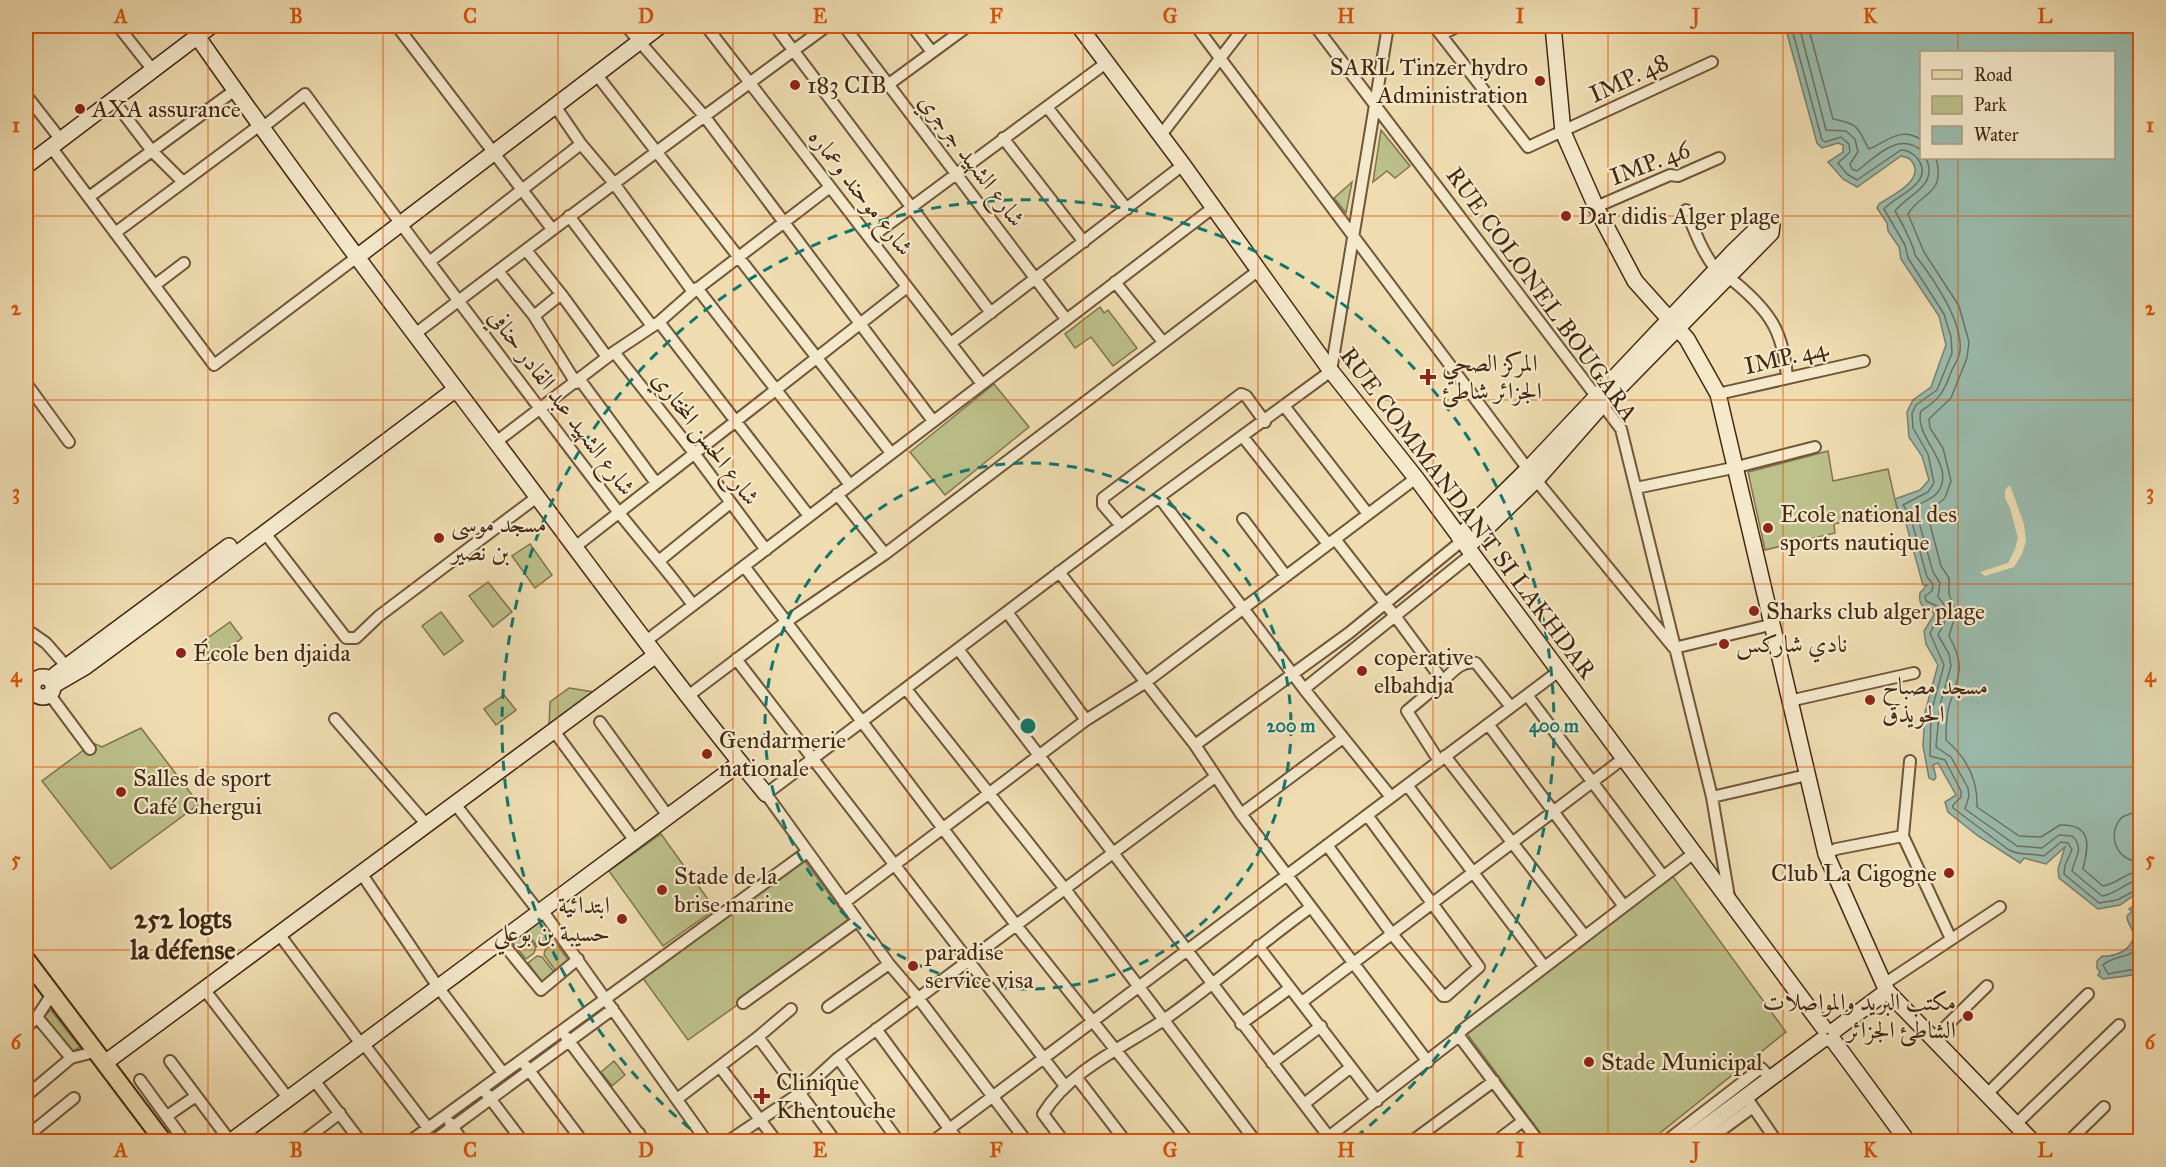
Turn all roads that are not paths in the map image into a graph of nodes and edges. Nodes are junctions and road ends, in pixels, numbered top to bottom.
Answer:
1 (118, 26) edge
2 (397, 26) edge
3 (660, 26) edge
4 (706, 26) edge
5 (775, 26) edge
6 (827, 26) edge
7 (844, 26) edge
8 (912, 26) edge
9 (968, 26) edge
10 (1079, 26) edge
11 (1196, 26) edge
12 (1245, 26) edge
13 (1315, 26) edge
14 (1388, 26) edge
15 (1434, 26) edge
16 (1459, 26) edge
17 (1553, 26) edge
18 (204, 29) edge
19 (636, 32) edge
20 (1442, 34) junction
21 (794, 50) junction
22 (932, 52) junction
23 (1221, 58) junction
24 (1712, 62) dead end
25 (1106, 63) junction
26 (152, 69) junction
27 (596, 74) junction
28 (750, 82) junction
29 (889, 84) junction
30 (235, 90) junction
31 (26, 95) edge
32 (113, 100) junction
33 (1374, 104) junction
34 (555, 106) junction
35 (1047, 106) junction
36 (705, 117) junction
37 (261, 126) junction
38 (1563, 132) junction
39 (1161, 135) junction
40 (1003, 138) junction
41 (56, 143) junction
42 (581, 144) junction
43 (490, 150) junction
44 (153, 151) junction
45 (658, 153) junction
46 (1719, 158) dead end
47 (1184, 165) junction
48 (26, 166) edge
49 (956, 173) junction
50 (183, 182) junction
51 (613, 182) junction
52 (830, 187) junction
53 (522, 189) junction
54 (89, 197) junction
55 (1214, 207) junction
56 (1596, 207) junction
57 (911, 208) junction
58 (1126, 209) junction
59 (1686, 210) dead end
60 (569, 216) junction
61 (397, 221) junction
62 (783, 223) junction
63 (552, 229) junction
64 (115, 233) junction
65 (1353, 235) junction
66 (870, 238) junction
67 (1084, 242) junction
68 (526, 250) junction
69 (355, 254) junction
70 (740, 256) junction
71 (429, 262) junction
72 (184, 263) dead end
73 (1259, 270) junction
74 (498, 271) junction
75 (1722, 273) junction
76 (1035, 279) junction
77 (1115, 282) junction
78 (155, 285) junction
79 (907, 287) junction
80 (695, 290) junction
81 (561, 294) junction
82 (459, 301) junction
83 (991, 313) junction
84 (534, 316) junction
85 (1066, 320) junction
86 (860, 323) junction
87 (1673, 323) junction
88 (655, 324) junction
89 (415, 334) junction
90 (1163, 342) junction
91 (951, 343) junction
92 (610, 354) junction
93 (818, 357) junction
94 (1864, 360) dead end
95 (1331, 371) junction
96 (1787, 377) junction
97 (578, 382) junction
98 (26, 383) edge
99 (982, 384) junction
100 (454, 386) junction
101 (776, 389) junction
102 (1718, 394) junction
103 (1598, 400) junction
104 (1285, 406) junction
105 (540, 408) junction
106 (734, 422) junction
107 (933, 422) junction
108 (1264, 422) junction
109 (1244, 437) junction
110 (69, 442) dead end
111 (496, 442) junction
112 (1815, 447) dead end
113 (694, 453) junction
114 (891, 453) junction
115 (1733, 468) junction
116 (1532, 474) junction
117 (1416, 478) junction
118 (656, 483) junction
119 (850, 485) junction
120 (1636, 488) junction
121 (837, 495) junction
122 (537, 497) junction
123 (1159, 497) junction
124 (729, 504) junction
125 (619, 512) junction
126 (1368, 514) junction
127 (809, 516) junction
128 (1243, 519) dead end
129 (1121, 526) junction
130 (265, 533) junction
131 (1332, 542) junction
132 (1465, 545) junction
133 (575, 547) junction
134 (765, 550) junction
135 (885, 554) junction
136 (660, 560) junction
137 (744, 566) junction
138 (1059, 572) junction
139 (1286, 576) junction
140 (1385, 604) junction
141 (693, 605) junction
142 (1244, 608) junction
143 (1007, 612) junction
144 (1395, 616) junction
145 (786, 622) junction
146 (1770, 625) junction
147 (26, 628) edge
148 (646, 641) junction
149 (1674, 648) junction
150 (958, 649) junction
151 (656, 655) junction
152 (736, 659) junction
153 (67, 667) junction
154 (1559, 671) junction
155 (1293, 673) junction
156 (1914, 673) dead end
157 (1443, 681) junction
158 (1146, 682) junction
159 (906, 688) junction
160 (1304, 689) junction
161 (39, 691) edge
162 (1527, 694) junction
163 (688, 696) junction
164 (1789, 700) junction
165 (1511, 707) junction
166 (335, 719) dead end
167 (1086, 720) junction
168 (863, 721) junction
169 (600, 722) dead end
170 (1488, 724) junction
171 (554, 731) junction
172 (1343, 738) junction
173 (1195, 745) junction
174 (90, 749) dead end
175 (1038, 756) junction
176 (814, 758) junction
177 (1442, 758) junction
178 (1624, 758) junction
179 (1910, 761) dead end
180 (740, 763) junction
181 (1807, 776) junction
182 (1215, 777) junction
183 (1592, 782) junction
184 (1407, 785) junction
185 (989, 793) junction
186 (766, 794) junction
187 (1391, 797) junction
188 (1712, 797) junction
189 (455, 804) junction
190 (1552, 812) junction
191 (1241, 814) junction
192 (1366, 815) junction
193 (668, 816) junction
194 (427, 825) junction
195 (942, 829) junction
196 (1903, 836) junction
197 (635, 841) junction
198 (1512, 843) junction
199 (1327, 844) junction
200 (807, 852) junction
201 (1694, 852) junction
202 (1113, 853) junction
203 (1826, 854) junction
204 (894, 865) junction
205 (361, 873) junction
206 (1472, 873) junction
207 (1287, 876) junction
208 (1663, 876) junction
209 (1065, 888) junction
210 (1729, 901) junction
211 (844, 903) junction
212 (1433, 903) junction
213 (1623, 905) junction
214 (1311, 907) junction
215 (2000, 907) dead end
216 (540, 911) junction
217 (857, 921) junction
218 (1016, 926) junction
219 (279, 934) junction
220 (1392, 934) junction
221 (1584, 935) junction
222 (1951, 939) junction
223 (501, 940) junction
224 (1258, 945) junction
225 (1187, 950) junction
226 (26, 959) edge
227 (578, 959) junction
228 (967, 962) junction
229 (1353, 963) junction
230 (889, 964) junction
231 (1543, 965) junction
232 (1213, 984) junction
233 (1140, 986) junction
234 (1987, 986) dead end
235 (438, 987) junction
236 (1885, 987) junction
237 (1290, 988) junction
238 (204, 989) junction
239 (2088, 993) dead end
240 (52, 994) junction
241 (605, 998) junction
242 (919, 999) junction
243 (743, 1002) dead end
244 (1302, 1002) junction
245 (828, 1007) dead end
246 (613, 1009) junction
247 (792, 1009) dead end
248 (38, 1017) junction
249 (1164, 1020) junction
250 (1091, 1022) junction
251 (1241, 1024) junction
252 (2119, 1024) dead end
253 (1321, 1026) junction
254 (26, 1028) edge
255 (876, 1029) junction
256 (560, 1031) junction
257 (1828, 1034) junction
258 (1459, 1036) junction
259 (758, 1037) junction
260 (1933, 1039) junction
261 (570, 1041) junction
262 (362, 1043) junction
263 (1115, 1050) junction
264 (102, 1057) junction
265 (71, 1058) junction
266 (838, 1058) junction
267 (1043, 1058) junction
268 (521, 1060) junction
269 (170, 1061) dead end
270 (1428, 1062) junction
271 (1272, 1063) junction
272 (1352, 1066) junction
273 (720, 1067) junction
274 (529, 1071) junction
275 (502, 1073) junction
276 (1770, 1077) junction
277 (1077, 1078) junction
278 (140, 1080) dead end
279 (314, 1080) junction
280 (1494, 1081) junction
281 (1065, 1086) junction
282 (482, 1088) junction
283 (800, 1093) junction
284 (1987, 1094) junction
285 (26, 1096) edge
286 (196, 1096) junction
287 (993, 1096) junction
288 (74, 1098) dead end
289 (288, 1098) junction
290 (490, 1099) junction
291 (676, 1099) junction
292 (1377, 1101) junction
293 (1749, 1101) junction
294 (1304, 1104) junction
295 (2104, 1107) dead end
296 (340, 1113) junction
297 (445, 1115) junction
298 (167, 1116) junction
299 (761, 1118) junction
300 (1522, 1120) junction
301 (2016, 1124) junction
302 (453, 1127) junction
303 (428, 1128) junction
304 (949, 1129) junction
305 (26, 1137) edge
306 (642, 1137) edge
307 (1325, 1139) edge
308 (164, 1142) edge
309 (185, 1142) edge
310 (230, 1142) edge
311 (302, 1142) edge
312 (361, 1142) edge
313 (409, 1142) edge
314 (432, 1142) edge
315 (463, 1142) edge
316 (523, 1142) edge
317 (583, 1142) edge
318 (627, 1142) edge
319 (707, 1142) edge
320 (727, 1142) edge
321 (777, 1142) edge
322 (836, 1142) edge
323 (899, 1142) edge
324 (932, 1142) edge
325 (959, 1142) edge
326 (1027, 1142) edge
327 (1064, 1142) edge
328 (1126, 1142) edge
329 (1190, 1142) edge
330 (1256, 1142) edge
331 (1411, 1142) edge
332 (1495, 1142) edge
333 (1539, 1142) edge
334 (1665, 1142) edge
335 (1685, 1142) edge
336 (1706, 1142) edge
337 (1777, 1142) edge
338 (1908, 1142) edge
339 (2033, 1142) edge
340 (2068, 1142) edge

1 - 26 street
2 - 43 street
3 - 19 main road
4 - 28 street, شارع موحند وعماره
5 - 21 street
6 - 21 street
7 - 29 street, شارع الشهيد جرجري
8 - 22 street
9 - 22 street
10 - 25 main road, RUE COMMANDANT SI LAKHDAR
11 - 23 street
12 - 23 street
13 - 33 street, RUE COLONEL BOUGARA
14 - 33 street
15 - 20 street, IMP. 48
16 - 20 street
17 - 38 main road
18 - 26 main road
18 - 30 main road
19 - 27 main road
19 - 36 street
19 - 43 main road
20 - 38 street, IMP. 48
21 - 28 street
21 - 57 street
22 - 29 street
23 - 39 street
23 - 65 street
24 - 38 street, IMP. 48
25 - 35 street
25 - 39 main road, RUE COMMANDANT SI LAKHDAR
26 - 32 main road
27 - 34 main road
27 - 45 street
28 - 36 street
28 - 52 street, شارع موحند وعماره
29 - 49 street, شارع الشهيد جرجري
30 - 37 main road
30 - 44 street
31 - 41 street
32 - 41 main road
32 - 44 street
33 - 65 street
33 - 103 street, RUE COLONEL BOUGARA
34 - 42 street
34 - 43 main road
35 - 40 street
35 - 58 street
36 - 45 street
36 - 62 street
37 - 50 street
37 - 61 street, شارع الشهيد عبد القادر حنافي
37 - 69 main road
38 - 56 main road
39 - 47 main road, RUE COMMANDANT SI LAKHDAR
40 - 49 street
40 - 67 street
41 - 48 main road
41 - 54 street
42 - 51 street
42 - 53 street
43 - 53 street
43 - 61 main road
44 - 50 street
44 - 54 street
45 - 51 street
45 - 70 street
46 - 56 street, IMP. 46
47 - 55 main road, RUE COMMANDANT SI LAKHDAR
47 - 58 street
49 - 57 street
49 - 76 street, شارع الشهيد جرجري
50 - 64 street
51 - 60 street
51 - 80 street
52 - 62 street
52 - 66 street, شارع موحند وعماره
53 - 63 street
53 - 71 street
54 - 64 street
55 - 73 main road, RUE COMMANDANT SI LAKHDAR
55 - 77 street
56 - 87 main road
57 - 66 street
57 - 83 street
58 - 67 street
59 - 75 street
60 - 63 street
60 - 88 street
61 - 69 main road
61 - 71 street, شارع الشهيد عبد القادر حنافي
62 - 70 street
62 - 86 street
63 - 68 street
64 - 78 street
65 - 95 street
65 - 116 street
66 - 79 street, شارع موحند وعماره
67 - 76 street
68 - 74 street
68 - 81 street, شارع الحسن المختاري
69 - 78 street
69 - 89 main road
70 - 80 street
70 - 93 street
71 - 82 street, شارع الشهيد عبد القادر حنافي
72 - 78 street
73 - 90 street
73 - 95 main road, RUE COMMANDANT SI LAKHDAR
74 - 82 street
74 - 84 street
75 - 87 main road
75 - 96 street
76 - 83 street
76 - 85 street, شارع الشهيد جرجري
77 - 85 street
77 - 90 street
79 - 86 street
79 - 91 street, شارع موحند وعماره
80 - 88 street
80 - 101 street
81 - 84 street
81 - 92 street, شارع الحسن المختاري
82 - 89 street
82 - 105 street, شارع الشهيد عبد القادر حنافي
83 - 91 street
84 - 97 street
85 - 99 street
86 - 93 street
86 - 107 street
87 - 102 main road
87 - 103 main road
88 - 92 street
88 - 106 street
89 - 100 main road
90 - 135 street
91 - 99 street, شارع موحند وعماره
92 - 97 street
92 - 113 street, شارع الحسن المختاري
93 - 101 street
93 - 114 street
94 - 96 street, IMP. 44
95 - 104 street
95 - 117 main road, RUE COMMANDANT SI LAKHDAR
96 - 102 street, IMP. 44
97 - 105 street
97 - 118 street
98 - 110 street
99 - 107 street
100 - 111 main road
100 - 130 main road
100 - 153 main road
101 - 106 street
101 - 119 street
102 - 115 main road
103 - 116 main road
103 - 120 street, RUE COLONEL BOUGARA
104 - 108 street
104 - 126 street
105 - 111 street
105 - 125 street, شارع الشهيد عبد القادر حنافي
106 - 113 street
106 - 127 street
107 - 114 street
108 - 109 street
108 - 129 street
109 - 123 street
109 - 131 street
111 - 122 main road
112 - 115 street
113 - 118 street
113 - 124 street, شارع الحسن المختاري
114 - 119 street
115 - 120 street
115 - 146 main road
116 - 132 main road
116 - 149 street
117 - 126 street
117 - 132 main road, RUE COMMANDANT SI LAKHDAR
118 - 125 street
119 - 121 street
120 - 149 street, RUE COLONEL BOUGARA
121 - 127 street
121 - 135 street
122 - 130 street
122 - 133 main road
123 - 129 street
123 - 142 street
124 - 134 street, شارع الحسن المختاري
124 - 136 street
125 - 133 street
125 - 136 street, شارع الشهيد عبد القادر حنافي
126 - 131 street
127 - 134 street
128 - 139 street
129 - 138 street
130 - 161 main road
131 - 139 street
131 - 140 street
132 - 140 street
132 - 144 street
132 - 154 main road, RUE COMMANDANT SI LAKHDAR
133 - 148 main road
134 - 137 street
135 - 145 street
136 - 141 street, شارع الشهيد عبد القادر حنافي
137 - 141 street
137 - 145 street
138 - 143 street
138 - 158 street
139 - 142 street
140 - 144 street
140 - 155 street
141 - 148 street
142 - 155 street
142 - 158 street
143 - 150 street
143 - 167 street
144 - 157 street
144 - 160 street
145 - 152 street
145 - 168 street
146 - 149 street
146 - 164 main road
147 - 153 street
148 - 151 main road
149 - 188 street, RUE COLONEL BOUGARA
150 - 159 street
150 - 175 street
151 - 163 main road
151 - 171 main road
152 - 163 street
152 - 176 street
153 - 161 main road
154 - 162 street
154 - 178 main road, RUE COMMANDANT SI LAKHDAR
155 - 160 street
155 - 173 street
156 - 164 street
157 - 165 street
157 - 177 street
158 - 167 street
158 - 173 street
159 - 168 street
159 - 185 street
160 - 172 street
161 - 174 street
162 - 165 street
162 - 183 street
163 - 180 main road
164 - 181 main road
165 - 170 street
166 - 194 street
167 - 175 street
168 - 176 street
168 - 195 street
169 - 193 street
170 - 177 street
170 - 190 street
171 - 189 main road
171 - 197 street
172 - 187 street
172 - 191 street
173 - 182 street
175 - 185 street
175 - 202 street
176 - 186 street
176 - 204 street
177 - 184 street
177 - 198 street
178 - 183 street
178 - 201 main road, RUE COMMANDANT SI LAKHDAR
179 - 196 street
180 - 186 main road
180 - 193 main road
181 - 188 street
181 - 203 main road
182 - 191 street
182 - 202 street
183 - 190 street
183 - 208 street
184 - 187 street
184 - 206 street
185 - 195 street
185 - 209 street
186 - 200 street
187 - 192 street
188 - 210 street, RUE COLONEL BOUGARA
189 - 194 main road
189 - 216 street
190 - 198 street
190 - 213 street
191 - 207 street
192 - 199 street
192 - 212 street
193 - 197 main road
194 - 205 main road
195 - 204 street
195 - 218 street
196 - 203 street
196 - 222 street
197 - 216 main road
198 - 206 street
198 - 221 street
199 - 207 street
199 - 220 street
200 - 211 street
200 - 241 street
201 - 208 street
201 - 210 main road, RUE COMMANDANT SI LAKHDAR
202 - 209 street
202 - 225 street
203 - 236 main road
204 - 211 street
204 - 228 street
205 - 219 main road
205 - 235 street
206 - 212 street
206 - 231 street
207 - 214 street
207 - 225 street
208 - 213 street
209 - 218 street
209 - 233 street
210 - 257 main road, RUE COMMANDANT SI LAKHDAR
211 - 217 street
212 - 220 street
212 - 220 street
213 - 221 street
214 - 224 street
214 - 229 street
215 - 222 street
216 - 223 main road
216 - 227 street
217 - 230 street
217 - 243 street
218 - 228 street
218 - 250 street
219 - 238 main road
219 - 262 street
220 - 229 street
221 - 231 street
222 - 236 street
223 - 227 street
223 - 235 main road
224 - 232 street
224 - 237 street
225 - 232 street
225 - 233 street
226 - 240 main road
227 - 241 street
228 - 242 street
228 - 267 street
229 - 244 street
229 - 270 street
230 - 242 street
230 - 245 street
231 - 258 street
232 - 249 street
232 - 251 street
233 - 249 street
233 - 250 street
234 - 260 street
235 - 262 main road
235 - 275 street
236 - 257 main road
236 - 260 main road
237 - 244 street
237 - 251 street
238 - 264 main road
238 - 289 street
239 - 284 street
240 - 248 street
240 - 264 main road
241 - 246 street
241 - 256 street
242 - 255 street
242 - 287 street
244 - 253 street
246 - 261 street
246 - 291 street
247 - 259 street
248 - 254 street
248 - 265 street
249 - 263 street
249 - 330 street
250 - 263 street
250 - 267 street
251 - 271 street
252 - 301 street
253 - 271 street
253 - 272 street
255 - 266 street
255 - 304 street
256 - 261 street
256 - 268 street
257 - 276 main road
257 - 338 main road, RUE COMMANDANT SI LAKHDAR
258 - 270 street
258 - 280 street
259 - 273 street
259 - 283 street
260 - 284 main road
261 - 274 street
261 - 306 street
262 - 279 main road
262 - 303 street
263 - 277 street
263 - 329 street
264 - 265 street
264 - 308 main road
265 - 285 street
266 - 283 street
266 - 323 street
267 - 281 street
267 - 287 street
268 - 274 street
268 - 275 street
269 - 286 street
270 - 292 street
271 - 294 street
272 - 292 street
272 - 294 street
273 - 291 street
273 - 299 street
274 - 290 street
274 - 317 street
275 - 282 street
276 - 293 main road
276 - 334 street
277 - 281 street
277 - 328 street
278 - 298 street
279 - 289 main road
279 - 296 street
280 - 300 street
280 - 331 street
281 - 327 street
282 - 290 street
282 - 297 street
283 - 299 street
283 - 322 street
284 - 301 main road
286 - 298 street
286 - 310 street
287 - 304 street
287 - 326 street
288 - 305 street
289 - 310 main road
290 - 302 street
290 - 316 street
291 - 319 street
292 - 307 street
293 - 335 main road
293 - 336 street
293 - 337 street
294 - 307 street
295 - 340 street
296 - 311 street
296 - 312 street
297 - 302 street
297 - 303 street
298 - 309 street
299 - 320 street
299 - 321 street
300 - 332 street
300 - 333 street
301 - 339 main road
302 - 314 street
302 - 315 street
303 - 313 street
304 - 324 street
304 - 325 street
306 - 318 street

